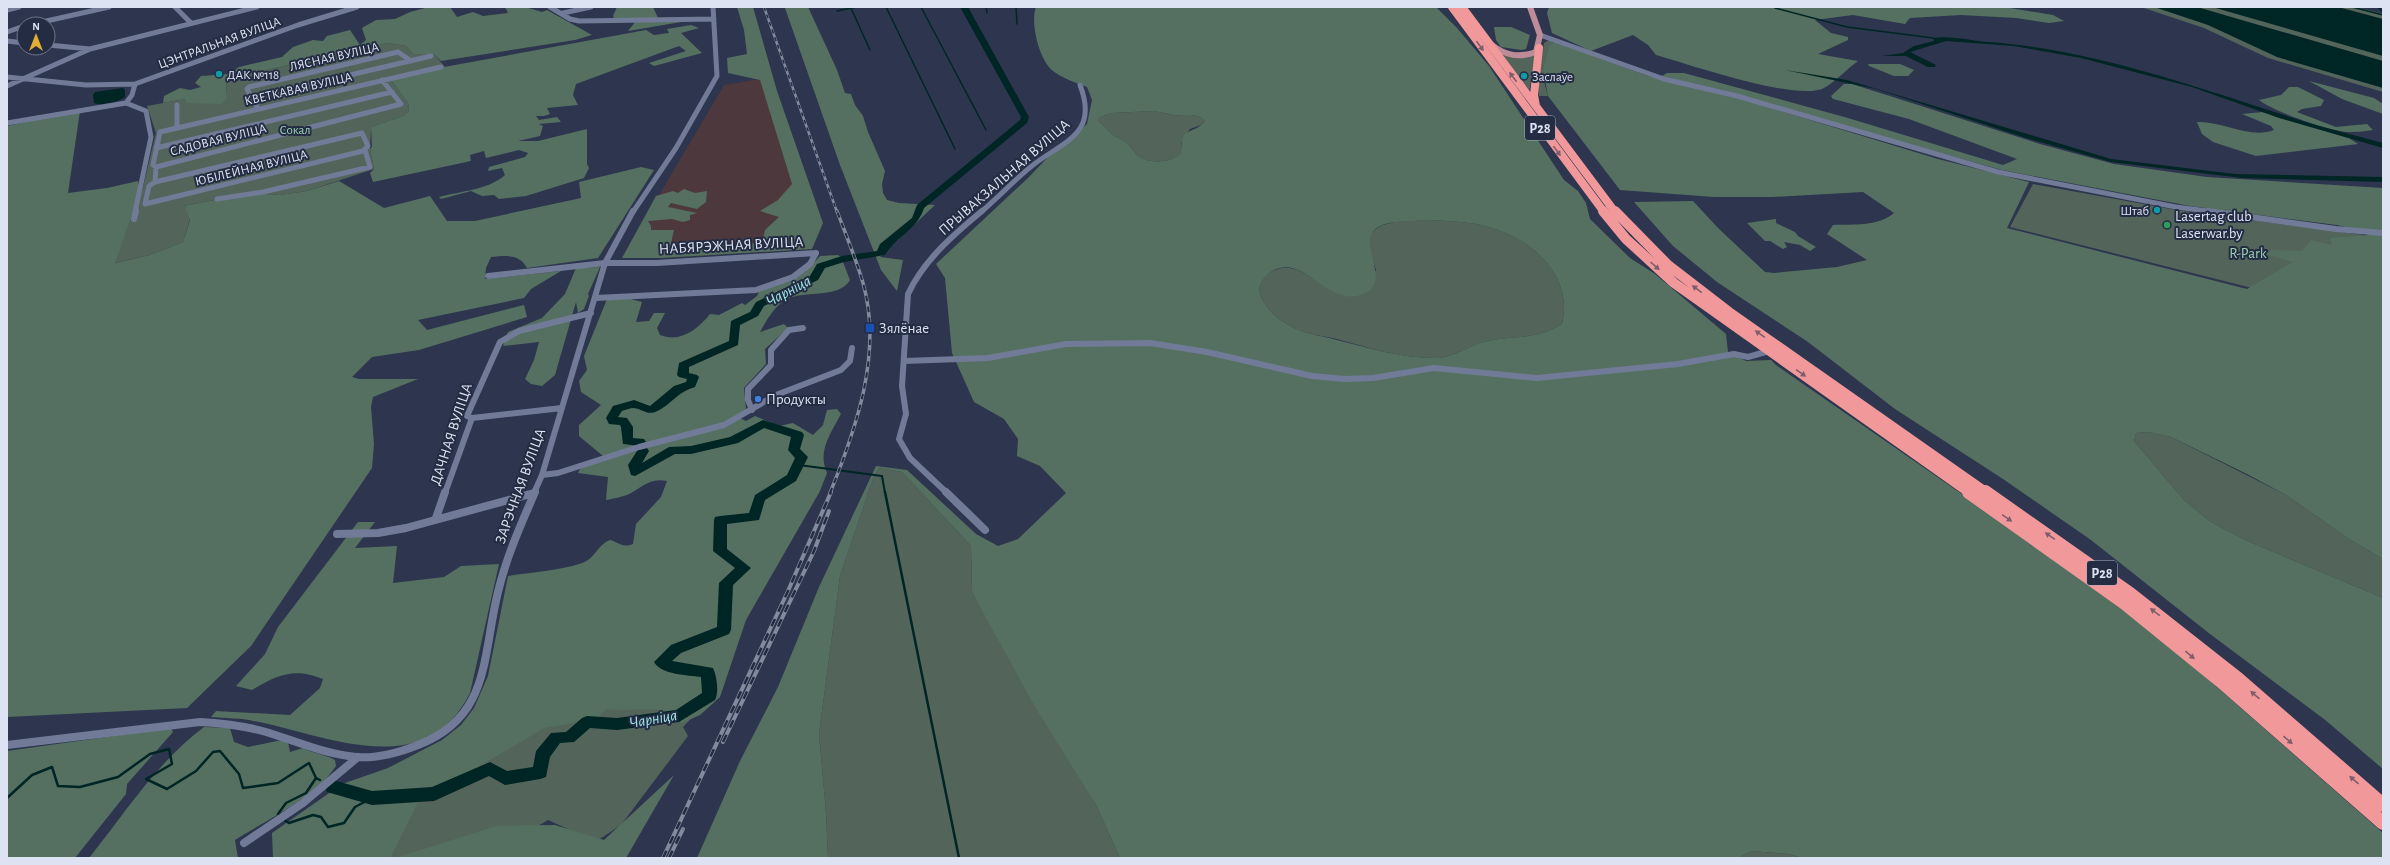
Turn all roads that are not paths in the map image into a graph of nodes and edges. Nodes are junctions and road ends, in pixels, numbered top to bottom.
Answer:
1 (19, 7) edge
2 (109, 7) edge
3 (175, 7) edge
4 (257, 7) edge
5 (357, 7) edge
6 (550, 7) edge
7 (591, 7) edge
8 (713, 7) edge
9 (1451, 7) edge
10 (1462, 7) edge
11 (1530, 7) edge
12 (7, 10) edge
13 (563, 13) junction
14 (56, 19) edge
15 (714, 19) junction
16 (191, 24) junction
17 (1540, 35) junction
18 (1488, 41) junction
19 (56, 46) edge
20 (1539, 48) junction
21 (90, 49) junction
22 (431, 56) dead end
23 (411, 61) junction
24 (441, 66) dead end
25 (7, 77) edge
26 (22, 78) junction
27 (382, 80) junction
28 (135, 84) junction
29 (1080, 85) dead end
30 (7, 86) edge
31 (392, 92) junction
32 (252, 98) junction
33 (126, 103) junction
34 (177, 105) dead end
35 (258, 109) junction
36 (1537, 109) junction
37 (7, 123) edge
38 (177, 127) junction
39 (156, 148) junction
40 (364, 150) junction
41 (156, 167) junction
42 (143, 180) junction
43 (155, 180) junction
44 (217, 199) dead end
45 (134, 219) dead end
46 (2383, 233) edge
47 (605, 263) junction
48 (488, 276) dead end
49 (596, 298) junction
50 (592, 314) junction
51 (804, 328) dead end
52 (852, 348) dead end
53 (1769, 351) junction
54 (904, 361) junction
55 (562, 408) junction
56 (752, 410) junction
57 (472, 418) junction
58 (542, 476) junction
59 (534, 493) junction
60 (436, 518) junction
61 (985, 530) dead end
62 (337, 534) dead end
63 (7, 745) edge
64 (358, 757) junction
65 (2383, 805) edge
66 (2383, 823) edge
67 (244, 843) dead end

1 - 12 street
2 - 14 street
3 - 16 street
4 - 16 street
5 - 28 street, ЦЭНТРАЛЬНАЯ ВУЛІЦА
6 - 13 street
7 - 13 street
8 - 15 street, ЗАРЭЧНАЯ ВУЛІЦА
9 -> 53 highway, Р28
10 - 18 highway, Р28
11 - 17 main road
13 - 15 street
15 - 47 street, ЗАРЭЧНАЯ ВУЛІЦА
16 - 21 street
17 - 20 main road
17 - 46 street
18 - 20 main road
36 -> 18 highway, Р28
19 - 21 street
20 - 36 highway
21 - 26 street
22 - 23 street
23 - 32 street
23 - 32 street, ЛЯСНАЯ ВУЛІЦА
24 - 27 street, КВЕТКАВАЯ ВУЛІЦА
25 - 26 street, ЦЭНТРАЛЬНАЯ ВУЛІЦА
26 - 28 street, ЦЭНТРАЛЬНАЯ ВУЛІЦА
26 - 30 street
27 - 31 street
27 - 35 street, КВЕТКАВАЯ ВУЛІЦА
28 - 33 street
29 - 54 street, ПРЫВАКЗАЛЬНАЯ ВУЛІЦА
31 - 39 street
31 - 41 street, САДОВАЯ ВУЛІЦА
32 - 35 street
33 - 37 street
33 - 42 street
34 - 38 street
35 - 38 street, КВЕТКАВАЯ ВУЛІЦА
65 -> 36 highway, Р28
38 - 39 street, КВЕТКАВАЯ ВУЛІЦА
39 - 41 street
40 - 43 street
40 - 43 street, ЮБІЛЕЙНАЯ ВУЛІЦА
40 - 44 street
41 - 43 street
42 - 43 street
42 - 45 street
47 - 48 street, НАБЯРЭЖНАЯ ВУЛІЦА
47 - 49 street, ЗАРЭЧНАЯ ВУЛІЦА
47 - 49 street, НАБЯРЭЖНАЯ ВУЛІЦА
49 - 50 street, ЗАРЭЧНАЯ ВУЛІЦА
50 - 55 street, ЗАРЭЧНАЯ ВУЛІЦА
50 - 57 street, ДАЧНАЯ ВУЛІЦА
51 - 56 street
52 - 56 street
53 - 54 street
53 -> 66 highway, Р28
54 - 61 street, ПРЫВАКЗАЛЬНАЯ ВУЛІЦА
55 - 57 street
55 - 58 street, ЗАРЭЧНАЯ ВУЛІЦА
56 - 58 street
57 - 60 street, ДАЧНАЯ ВУЛІЦА
58 - 59 street, ЗАРЭЧНАЯ ВУЛІЦА
59 - 60 street
59 - 64 street, ЗАРЭЧНАЯ ВУЛІЦА
60 - 62 street
63 - 64 street, ЗАРЭЧНАЯ ВУЛІЦА
64 - 67 street

